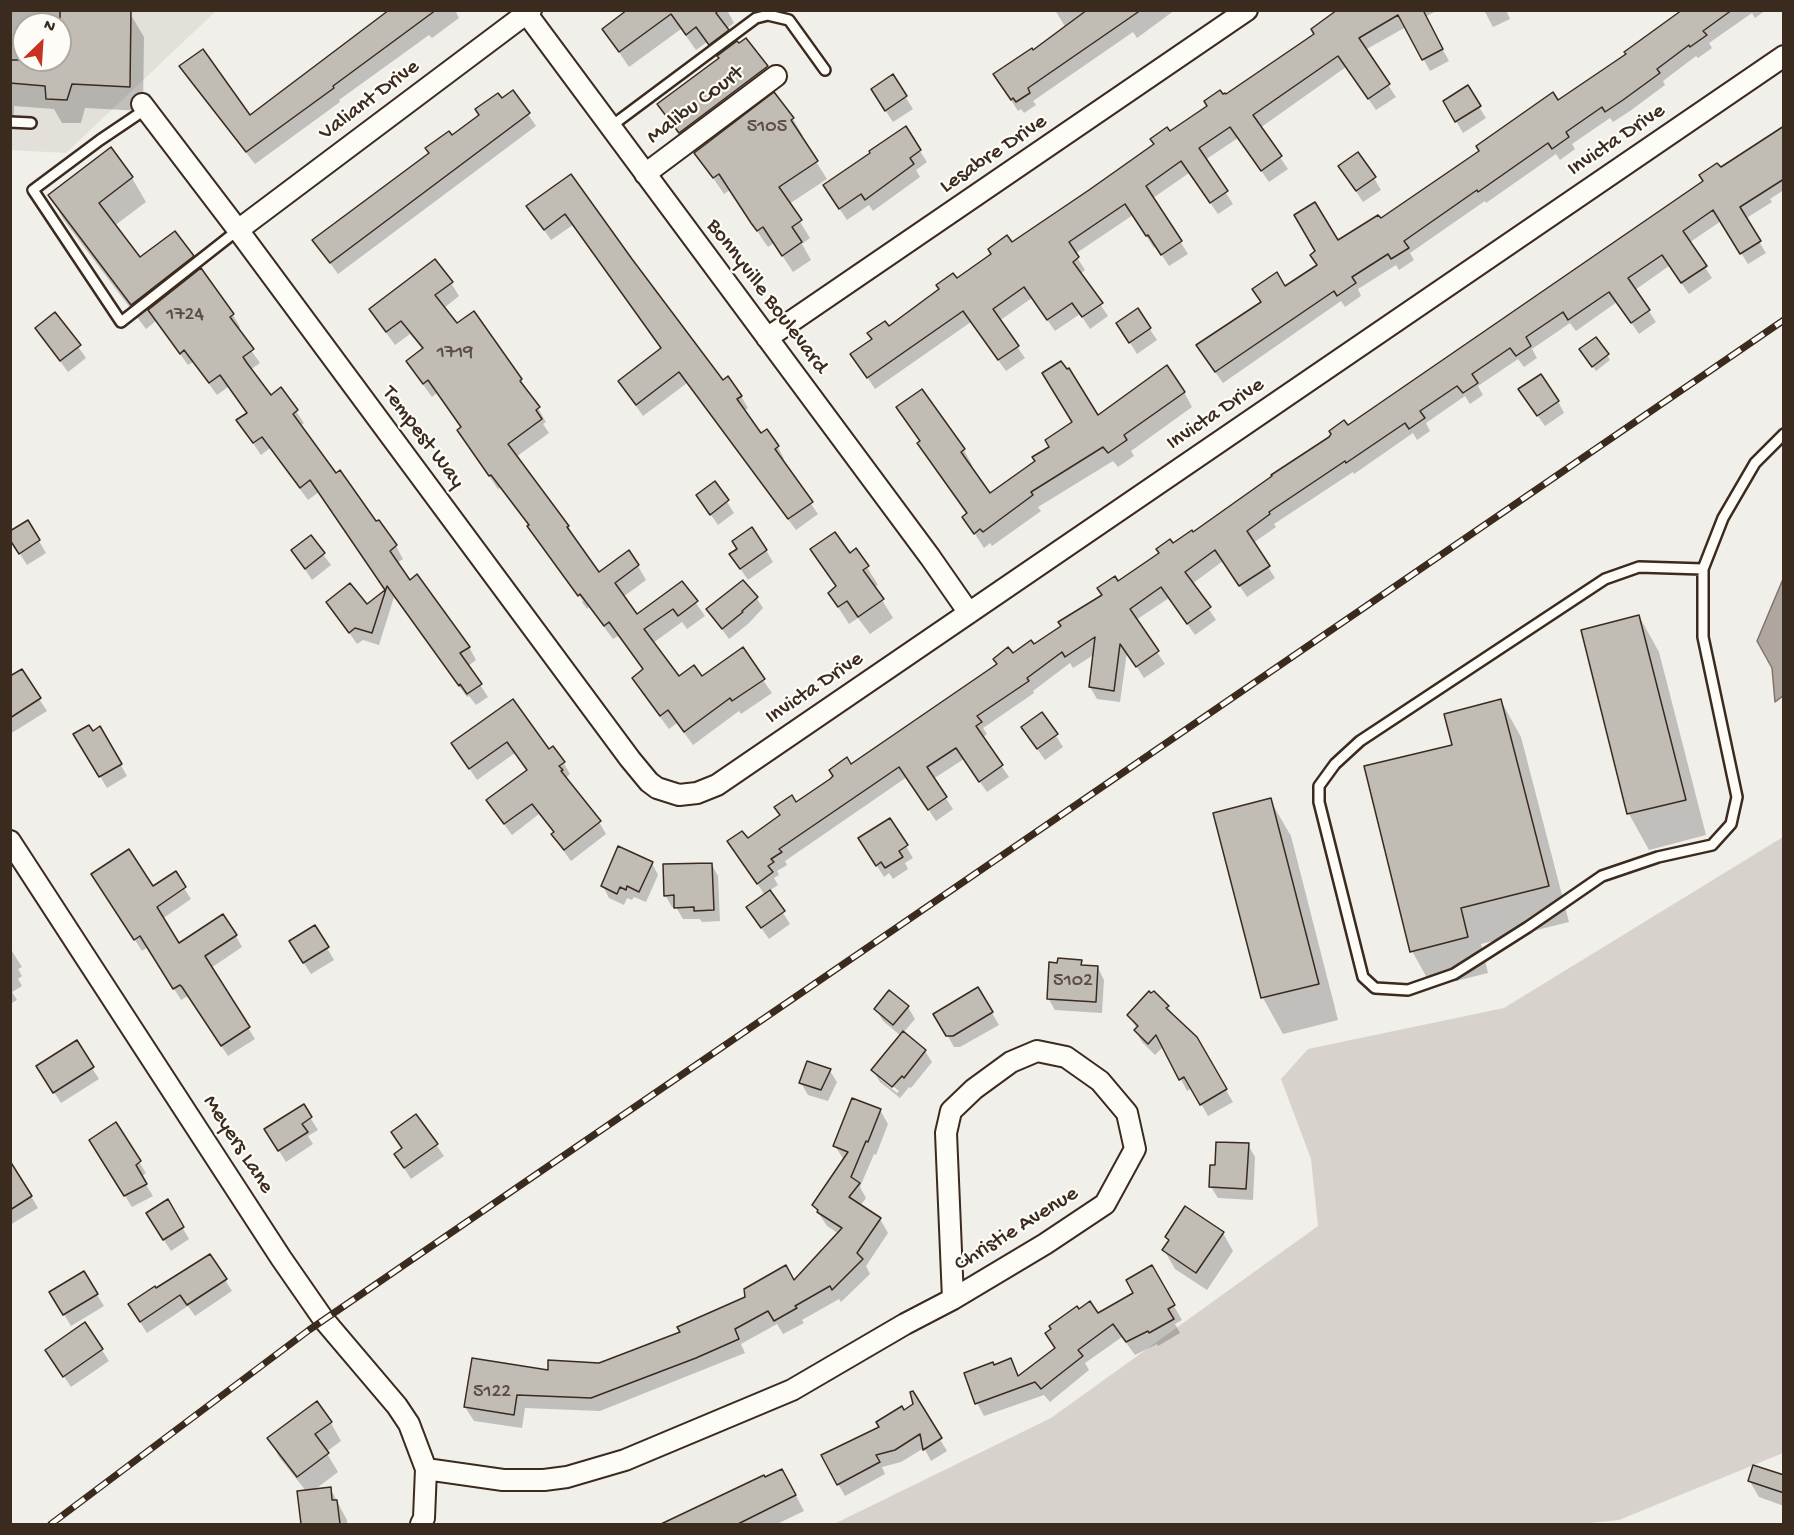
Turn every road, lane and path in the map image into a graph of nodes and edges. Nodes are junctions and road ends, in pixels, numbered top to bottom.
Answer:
1 (1247, 10) edge
2 (527, 12) edge
3 (1784, 56) edge
4 (825, 70) dead end
5 (776, 76) dead end
6 (144, 107) joint
7 (10, 122) edge
8 (31, 123) dead end
9 (610, 127) junction
10 (645, 174) junction
11 (238, 230) junction
12 (767, 338) junction
13 (1784, 434) edge
14 (1703, 569) junction
15 (969, 613) junction
16 (669, 793) joint
17 (10, 841) edge
18 (953, 1299) junction
19 (426, 1469) junction
20 (421, 1524) edge

1 - 12 street, Lesabre Drive
2 - 9 street, Bonnyville Boulevard
2 - 11 street, Valiant Drive
3 - 15 street, Invicta Drive
4 - 9 lane
5 - 10 street, Malibu Court
6 - 11 street, Tempest Way
6 - 11 lane
7 - 8 lane
9 - 10 street, Bonnyville Boulevard
10 - 12 street, Bonnyville Boulevard
11 - 16 street, Tempest Way
12 - 15 street, Bonnyville Boulevard
13 - 14 lane
14 - 14 lane
15 - 16 street, Invicta Drive
17 - 19 street, Meyers Lane
18 - 18 street, Christie Avenue
18 - 19 street, Christie Avenue
19 - 20 street

